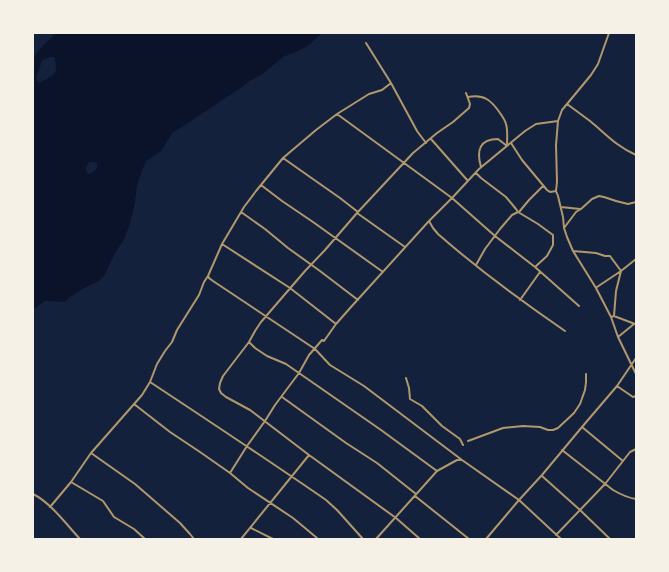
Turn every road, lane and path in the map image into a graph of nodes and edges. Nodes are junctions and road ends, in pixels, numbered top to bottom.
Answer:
1 (609, 33) edge
2 (366, 43) dead end
3 (391, 83) junction
4 (466, 93) dead end
5 (467, 98) junction
6 (567, 104) junction
7 (337, 114) junction
8 (558, 121) junction
9 (431, 139) junction
10 (426, 143) junction
11 (511, 143) junction
12 (507, 146) junction
13 (636, 155) edge
14 (283, 158) junction
15 (404, 163) junction
16 (482, 166) junction
17 (476, 173) junction
18 (468, 181) junction
19 (261, 185) junction
20 (543, 186) junction
21 (556, 191) junction
22 (452, 198) junction
23 (636, 202) edge
24 (561, 207) junction
25 (581, 209) junction
26 (241, 212) junction
27 (518, 212) junction
28 (358, 213) junction
29 (429, 221) junction
30 (564, 228) junction
31 (495, 236) junction
32 (336, 238) junction
33 (222, 244) junction
34 (406, 247) junction
35 (574, 251) junction
36 (636, 259) edge
37 (312, 265) junction
38 (476, 265) junction
39 (535, 267) junction
40 (621, 271) junction
41 (383, 272) junction
42 (540, 272) junction
43 (208, 276) junction
44 (290, 288) junction
45 (596, 288) junction
46 (358, 300) junction
47 (520, 300) junction
48 (579, 306) dead end
49 (266, 316) junction
50 (612, 316) junction
51 (636, 323) edge
52 (336, 324) junction
53 (565, 331) dead end
54 (618, 337) junction
55 (249, 342) junction
56 (315, 349) junction
57 (636, 358) edge
58 (631, 365) junction
59 (299, 373) junction
60 (586, 374) dead end
61 (636, 374) edge
62 (406, 378) dead end
63 (150, 382) junction
64 (617, 386) junction
65 (636, 396) edge
66 (282, 397) junction
67 (134, 404) junction
68 (265, 421) junction
69 (582, 426) junction
70 (468, 441) dead end
71 (463, 444) dead end
72 (247, 446) junction
73 (636, 448) edge
74 (562, 450) junction
75 (90, 453) junction
76 (309, 455) junction
77 (462, 460) junction
78 (623, 461) junction
79 (437, 472) junction
80 (230, 473) junction
81 (542, 475) junction
82 (292, 476) junction
83 (71, 482) junction
84 (605, 484) junction
85 (33, 494) edge
86 (415, 495) junction
87 (636, 499) edge
88 (518, 500) junction
89 (270, 503) junction
90 (50, 507) junction
91 (580, 510) junction
92 (396, 518) junction
93 (250, 528) junction
94 (556, 535) junction
95 (80, 539) edge
96 (145, 539) edge
97 (194, 539) edge
98 (241, 539) edge
99 (273, 539) edge
100 (316, 539) edge
101 (363, 539) edge
102 (376, 539) edge
103 (420, 539) edge
104 (469, 539) edge
105 (486, 539) edge
106 (561, 539) edge
107 (610, 539) edge

1 - 6 street
2 - 3 street
3 - 7 street
3 - 10 street
4 - 5 street
5 - 9 street
5 - 12 street
6 - 8 street
6 - 13 street
7 - 14 street
7 - 15 street
8 - 11 street
8 - 21 street
9 - 10 street
9 - 18 street
10 - 15 street
11 - 12 street
11 - 20 street
12 - 16 street
12 - 16 street
14 - 19 street
14 - 28 street
15 - 22 street
15 - 28 street
16 - 17 street
17 - 18 street
17 - 27 street
18 - 22 street
19 - 26 street
19 - 32 street
20 - 21 street
20 - 27 street
21 - 24 street
22 - 29 street
22 - 31 street
23 - 25 street
24 - 25 street
24 - 30 street
25 - 30 street
26 - 33 street
26 - 37 street
27 - 31 street
27 - 39 street
28 - 32 street
28 - 34 street
29 - 34 street
29 - 38 street
30 - 35 street
31 - 38 street
31 - 39 street
32 - 37 street
32 - 41 street
33 - 43 street
33 - 44 street
34 - 41 street
35 - 40 street
35 - 45 street
36 - 40 street
37 - 44 street
37 - 46 street
38 - 47 street
39 - 42 street
40 - 45 street
40 - 50 street
41 - 46 street
42 - 47 street
42 - 48 street
43 - 49 street
43 - 63 street
44 - 49 street
44 - 52 street
45 - 50 street
46 - 52 street
47 - 53 street
49 - 55 street
49 - 56 street
50 - 51 street
50 - 54 street
51 - 54 street
52 - 56 street
54 - 58 street
55 - 59 street
55 - 68 street
56 - 59 street
56 - 77 street
57 - 58 street
58 - 61 street
58 - 64 street
59 - 66 street
59 - 79 street
60 - 70 street
62 - 71 street
63 - 67 street
63 - 72 street
64 - 65 street
64 - 69 street
66 - 68 street
66 - 86 street
67 - 75 street
67 - 80 street
68 - 72 street
68 - 76 street
69 - 74 street
69 - 78 street
72 - 80 street
72 - 82 street
73 - 78 street
74 - 81 street
74 - 84 street
75 - 83 street
75 - 97 street
76 - 82 street
76 - 92 street
77 - 79 street
77 - 88 street
78 - 84 street
79 - 86 street
80 - 89 street
81 - 88 street
81 - 91 street
82 - 89 street
82 - 101 street
83 - 90 street
83 - 96 street
84 - 87 street
84 - 91 street
85 - 90 street
86 - 92 street
86 - 104 street
88 - 94 street
88 - 105 street
89 - 93 street
89 - 100 street
90 - 95 street
91 - 94 street
91 - 107 street
92 - 102 street
92 - 103 street
93 - 98 street
93 - 99 street
94 - 106 street

